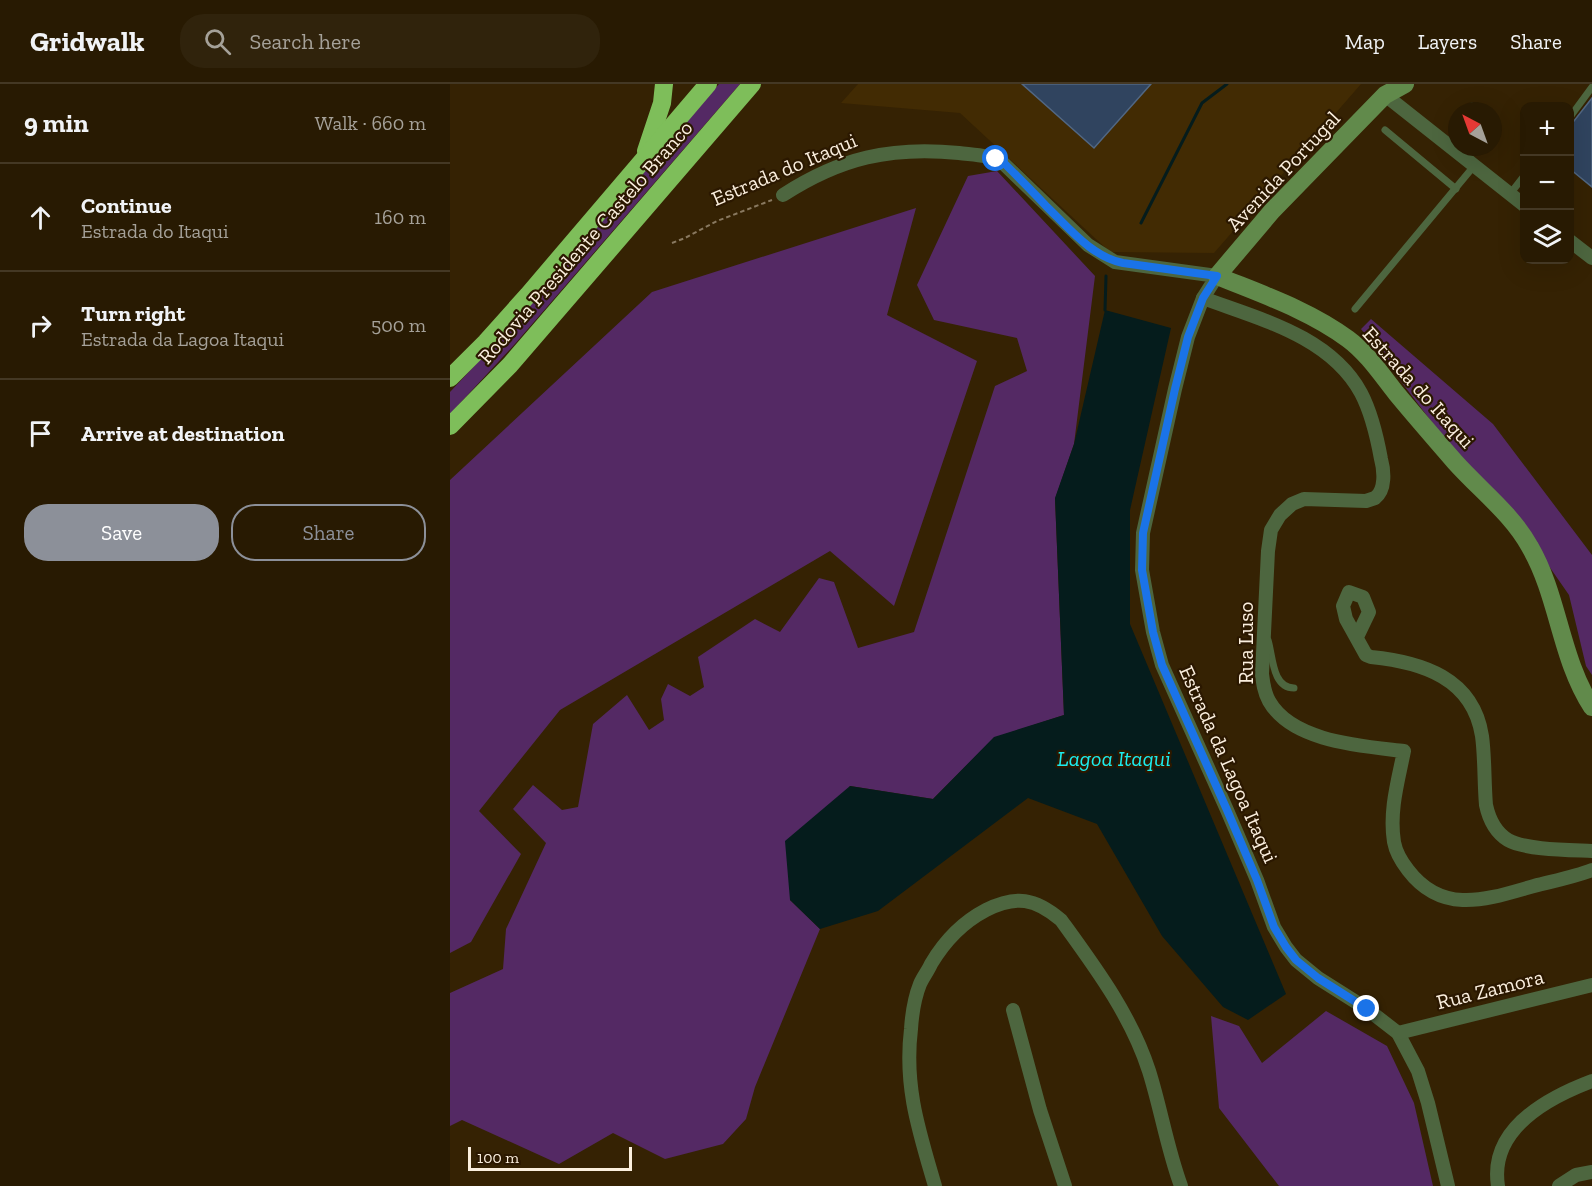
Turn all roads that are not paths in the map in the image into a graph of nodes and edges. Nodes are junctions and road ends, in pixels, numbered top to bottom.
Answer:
1 (664, 84) edge
2 (708, 84) edge
3 (752, 84) edge
4 (1405, 84) edge
5 (1592, 87) edge
6 (1385, 95) junction
7 (1574, 110) edge
8 (1385, 130) dead end
9 (642, 160) junction
10 (1474, 165) junction
11 (1520, 181) edge
12 (1456, 189) junction
13 (1510, 194) junction
14 (783, 195) road end
15 (1520, 202) edge
16 (1574, 244) edge
17 (1592, 258) edge
18 (1217, 276) junction
19 (1203, 298) junction
20 (1355, 309) dead end
21 (450, 378) edge
22 (450, 426) edge
23 (1264, 629) junction
24 (1357, 637) dead end
25 (1294, 688) dead end
26 (1592, 707) edge
27 (1592, 851) edge
28 (1592, 870) edge
29 (1592, 985) edge
30 (1012, 1010) dead end
31 (1398, 1033) junction
32 (1592, 1081) edge
33 (1592, 1172) edge
34 (935, 1186) edge
35 (1065, 1186) edge
36 (1181, 1186) edge
37 (1448, 1186) edge
38 (1498, 1186) edge
39 (1559, 1186) edge

1 - 9 highway
2 - 9 highway, Rodovia Presidente Castelo Branco
3 - 22 highway, Rodovia Presidente Castelo Branco
4 - 6 street, Avenida Portugal
5 - 7 lane
6 - 10 street
6 - 18 street, Avenida Portugal
8 - 12 lane
9 - 21 highway, Rodovia Presidente Castelo Branco
10 - 12 lane
10 - 13 street
11 - 13 lane
12 - 20 lane
13 - 15 street
14 - 18 street, Estrada do Itaqui
16 - 17 street
18 - 19 street, Avenida Portugal
18 - 26 street, Estrada do Itaqui
19 - 23 street, Rua Luso
19 - 31 street, Estrada da Lagoa Itaqui
23 - 25 lane
23 - 28 street, Rua Luso
24 - 27 street
29 - 31 street, Rua Zamora
30 - 35 street
31 - 37 street, Estrada da Lagoa Itaqui
32 - 38 street
33 - 39 street
34 - 36 street

